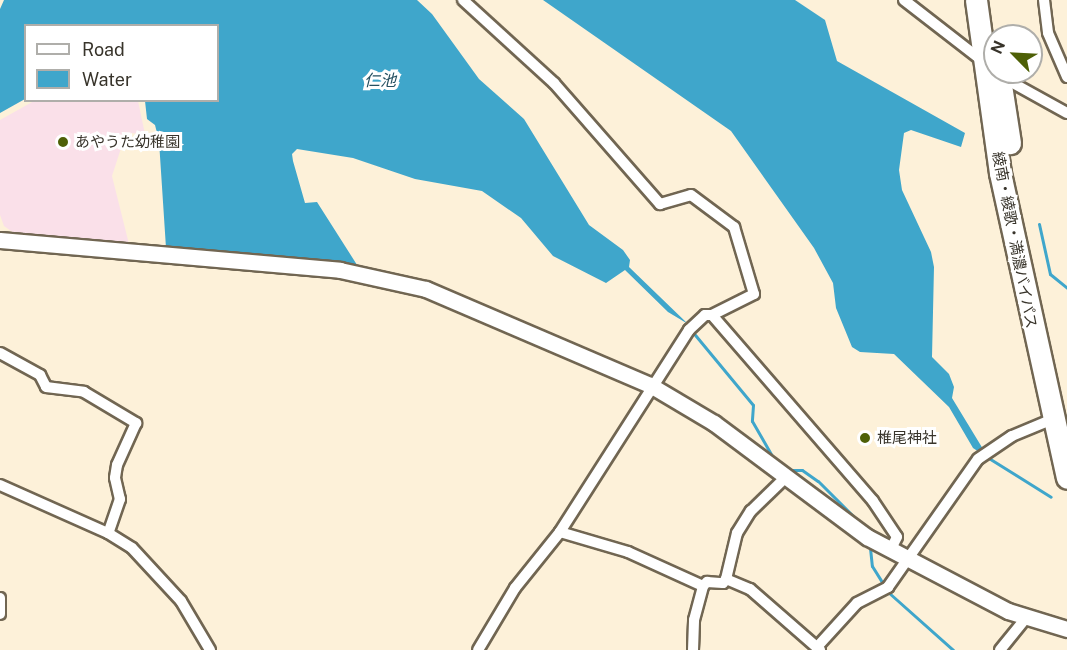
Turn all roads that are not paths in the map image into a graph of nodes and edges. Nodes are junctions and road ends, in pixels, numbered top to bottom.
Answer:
1 (463, 0) edge
2 (904, 0) edge
3 (976, 0) edge
4 (990, 0) edge
5 (1044, 0) edge
6 (993, 24) edge
7 (983, 26) edge
8 (983, 62) edge
9 (1067, 77) edge
10 (996, 84) edge
11 (1017, 84) edge
12 (1067, 113) edge
13 (0, 240) edge
14 (712, 315) junction
15 (0, 353) edge
16 (651, 385) junction
17 (1060, 419) edge
18 (786, 477) junction
19 (1067, 478) edge
20 (0, 485) edge
21 (560, 532) junction
22 (108, 533) junction
23 (891, 549) junction
24 (909, 560) junction
25 (726, 579) junction
26 (703, 586) junction
27 (0, 598) edge
28 (0, 614) edge
29 (1026, 618) junction
30 (1067, 629) edge
31 (819, 649) edge
32 (210, 650) edge
33 (478, 650) edge
34 (693, 650) edge
35 (1000, 650) edge

1 - 14 street
2 - 8 street
3 - 7 highway, 綾南・綾歌・満濃バイパス
4 - 6 highway
5 - 9 street
10 - 17 highway, 綾南・綾歌・満濃バイパス
11 - 12 street
13 - 16 street
14 - 16 street
14 - 23 street
15 - 22 street
16 - 18 street
16 - 21 street
17 - 19 highway, 綾南・綾歌・満濃バイパス
17 - 24 street
18 - 23 street
18 - 25 street
20 - 22 street
21 - 26 street
21 - 33 street
22 - 32 street
23 - 24 street
24 - 29 street
24 - 31 street
25 - 26 street
25 - 31 street
26 - 34 street
27 - 28 street
29 - 30 street
29 - 35 street

